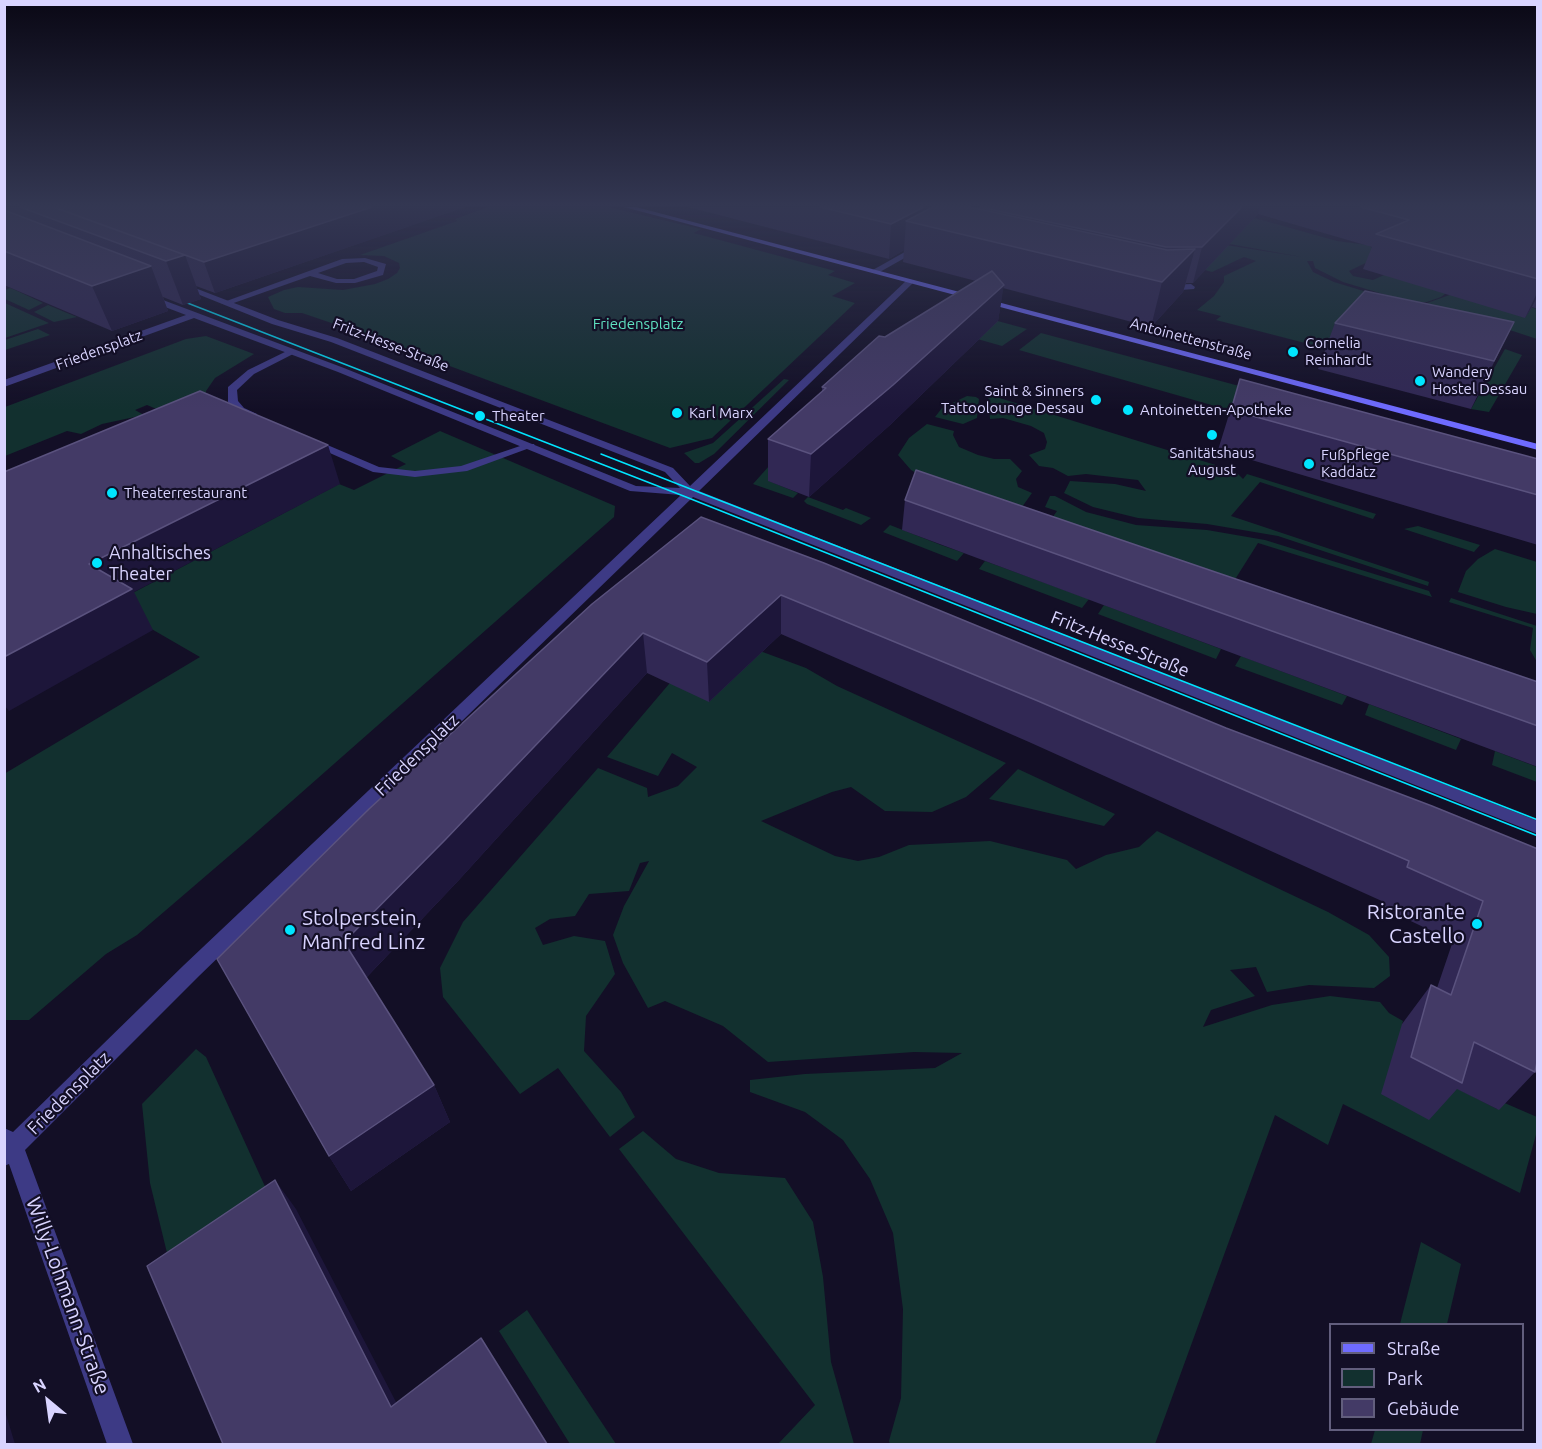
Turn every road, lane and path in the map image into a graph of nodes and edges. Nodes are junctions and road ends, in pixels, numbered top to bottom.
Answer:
1 (305, 275) edge
2 (315, 275) edge
3 (375, 275) edge
4 (888, 275) edge
5 (170, 281) edge
6 (912, 281) junction
7 (1191, 287) edge
8 (1157, 288) edge
9 (138, 293) edge
10 (225, 303) junction
11 (193, 315) junction
12 (292, 352) junction
13 (4, 384) edge
14 (264, 421) edge
15 (295, 435) edge
16 (530, 446) junction
17 (1538, 447) edge
18 (690, 492) junction
19 (1538, 828) edge
20 (8, 1147) edge
21 (120, 1444) edge

1 - 10 street
2 - 3 street
4 - 6 main road, Antoinettenstraße
5 - 10 street, Fritz-Hesse-Straße
6 - 17 main road, Antoinettenstraße
6 - 18 street, Friedensplatz
7 - 8 street
9 - 11 street, Fritz-Hesse-Straße
10 - 18 street, Fritz-Hesse-Straße
11 - 12 street, Fritz-Hesse-Straße
11 - 13 street, Friedensplatz
12 - 14 street
12 - 16 street, Fritz-Hesse-Straße
15 - 16 street
16 - 18 street, Fritz-Hesse-Straße
18 - 19 street, Fritz-Hesse-Straße
18 - 20 street, Friedensplatz
20 - 21 street, Willy-Lohmann-Straße

